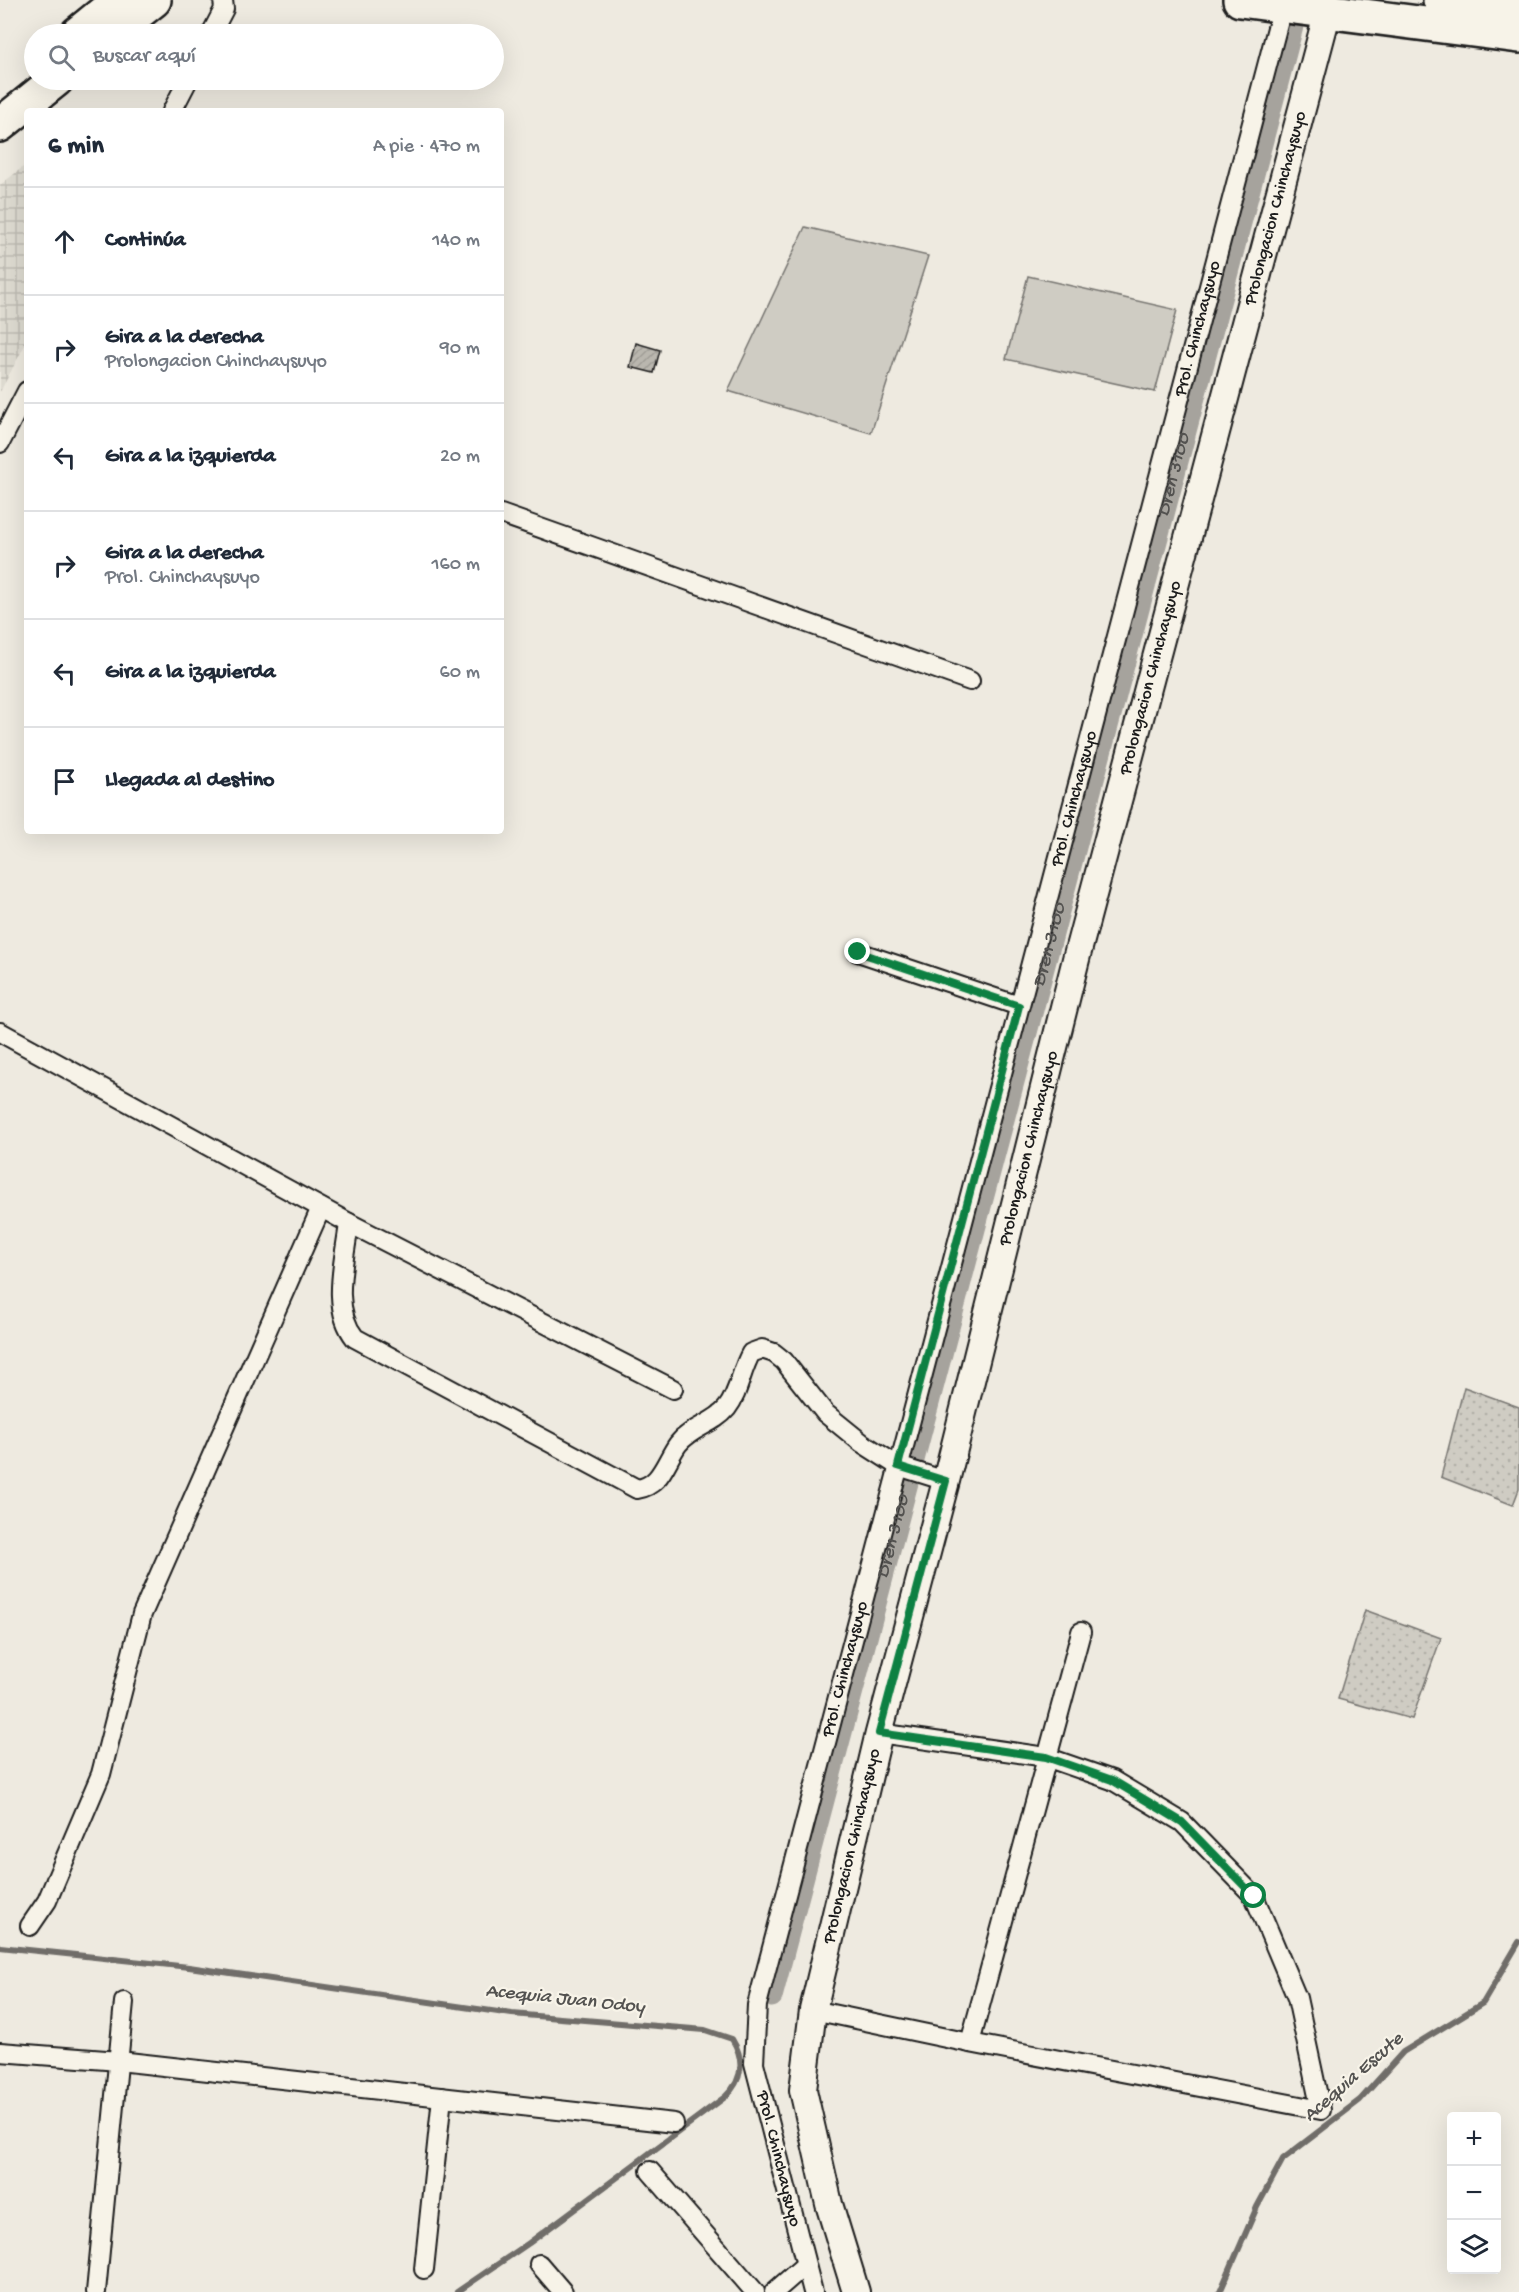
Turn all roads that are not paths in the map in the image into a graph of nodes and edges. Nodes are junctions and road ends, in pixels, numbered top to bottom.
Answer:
1 (119, 0) edge
2 (154, 0) edge
3 (223, 0) edge
4 (1240, 0) edge
5 (1440, 0) edge
6 (1306, 8) junction
7 (1519, 10) edge
8 (89, 24) edge
9 (124, 24) edge
10 (216, 24) edge
11 (1519, 36) edge
12 (24, 77) edge
13 (43, 90) edge
14 (183, 90) edge
15 (0, 97) edge
16 (174, 108) edge
17 (0, 124) edge
18 (24, 397) edge
19 (0, 443) edge
20 (504, 515) edge
21 (970, 681) dead end
22 (858, 952) dead end
23 (1019, 1006) junction
24 (0, 1032) edge
25 (321, 1208) junction
26 (349, 1223) junction
27 (673, 1389) dead end
28 (902, 1467) junction
29 (938, 1479) junction
30 (1080, 1632) dead end
31 (879, 1733) junction
32 (1046, 1757) junction
33 (30, 1926) dead end
34 (124, 2002) dead end
35 (813, 2010) junction
36 (970, 2043) junction
37 (0, 2052) edge
38 (119, 2061) junction
39 (442, 2097) junction
40 (674, 2123) dead end
41 (650, 2171) dead end
42 (539, 2264) dead end
43 (805, 2265) junction
44 (424, 2268) dead end
45 (96, 2292) edge
46 (563, 2292) edge
47 (755, 2292) edge
48 (774, 2292) edge
49 (813, 2292) edge
50 (856, 2292) edge

1 - 8 highway
2 - 9 highway
3 - 10 street
4 - 6 highway
5 - 7 highway
6 - 11 highway
6 - 23 street, Prol. Chinchaysuyo
6 - 29 street, Prolongacion Chinchaysuyo
12 - 15 highway
13 - 17 highway
14 - 16 street
18 - 19 street
20 - 21 street
22 - 23 street
23 - 28 street, Prol. Chinchaysuyo
24 - 25 street
25 - 26 street
25 - 33 street
26 - 27 street
26 - 28 street
28 - 29 street
28 - 43 street, Prol. Chinchaysuyo
29 - 31 street, Prolongacion Chinchaysuyo
30 - 32 street
31 - 32 street
31 - 35 street, Prolongacion Chinchaysuyo
32 - 36 street
32 - 36 street
34 - 38 street
35 - 36 street
35 - 50 street, Prolongacion Chinchaysuyo
37 - 38 street
38 - 39 street
38 - 45 street
39 - 40 street
39 - 44 street
41 - 47 street
42 - 46 street
43 - 48 street
43 - 49 street, Prol. Chinchaysuyo

